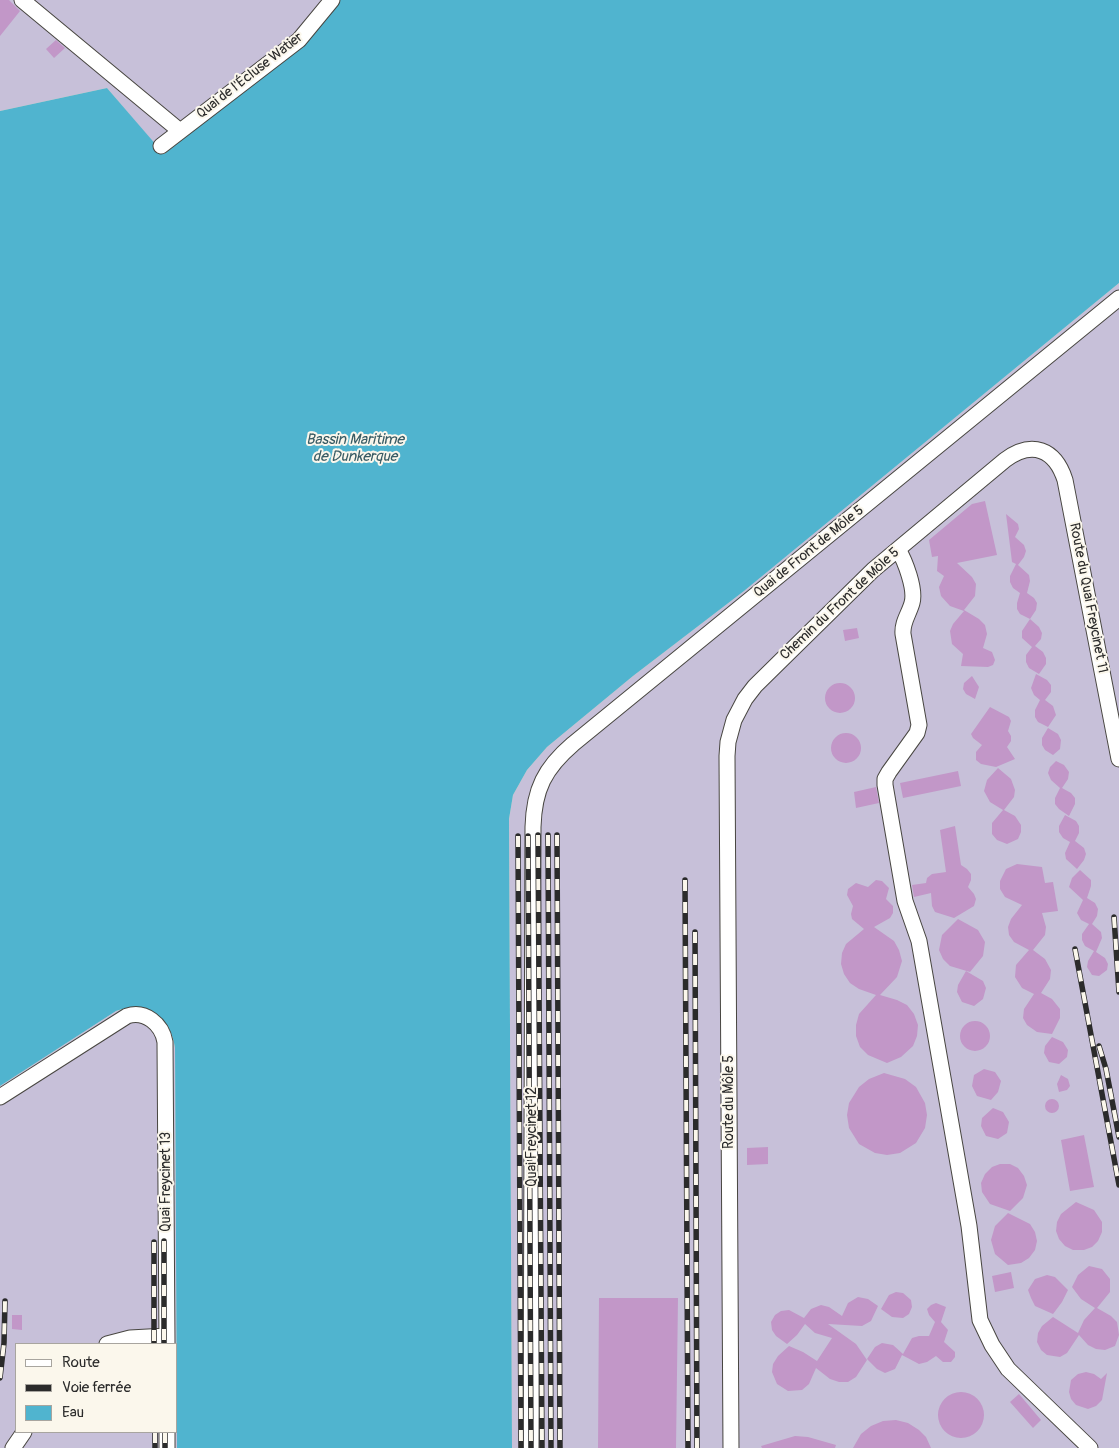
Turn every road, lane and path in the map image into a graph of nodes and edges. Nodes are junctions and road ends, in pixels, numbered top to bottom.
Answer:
1 (22, 0) edge
2 (332, 0) edge
3 (180, 131) junction
4 (161, 146) dead end
5 (1119, 298) edge
6 (1038, 450) joint
7 (898, 549) junction
8 (727, 756) joint
9 (1119, 759) edge
10 (533, 827) joint
11 (0, 1097) edge
12 (166, 1340) edge
13 (111, 1343) edge
14 (23, 1433) edge
15 (167, 1433) edge
16 (13, 1448) edge
17 (167, 1448) edge
18 (530, 1448) edge
19 (731, 1448) edge
20 (1090, 1448) edge

1 - 3 street
2 - 3 street, Quai de l'Écluse Watier
3 - 4 street, Quai de l'Écluse Watier
5 - 10 street, Quai de Front de Môle 5
6 - 7 street, Chemin du Front de Môle 5
6 - 9 street, Route du Quai Freycinet 11
7 - 8 street, Chemin du Front de Môle 5
7 - 20 street
8 - 19 street, Route du Môle 5
10 - 18 street, Quai Freycinet 12
11 - 12 street, Quai Freycinet 13
12 - 13 street
14 - 16 street
15 - 17 street

